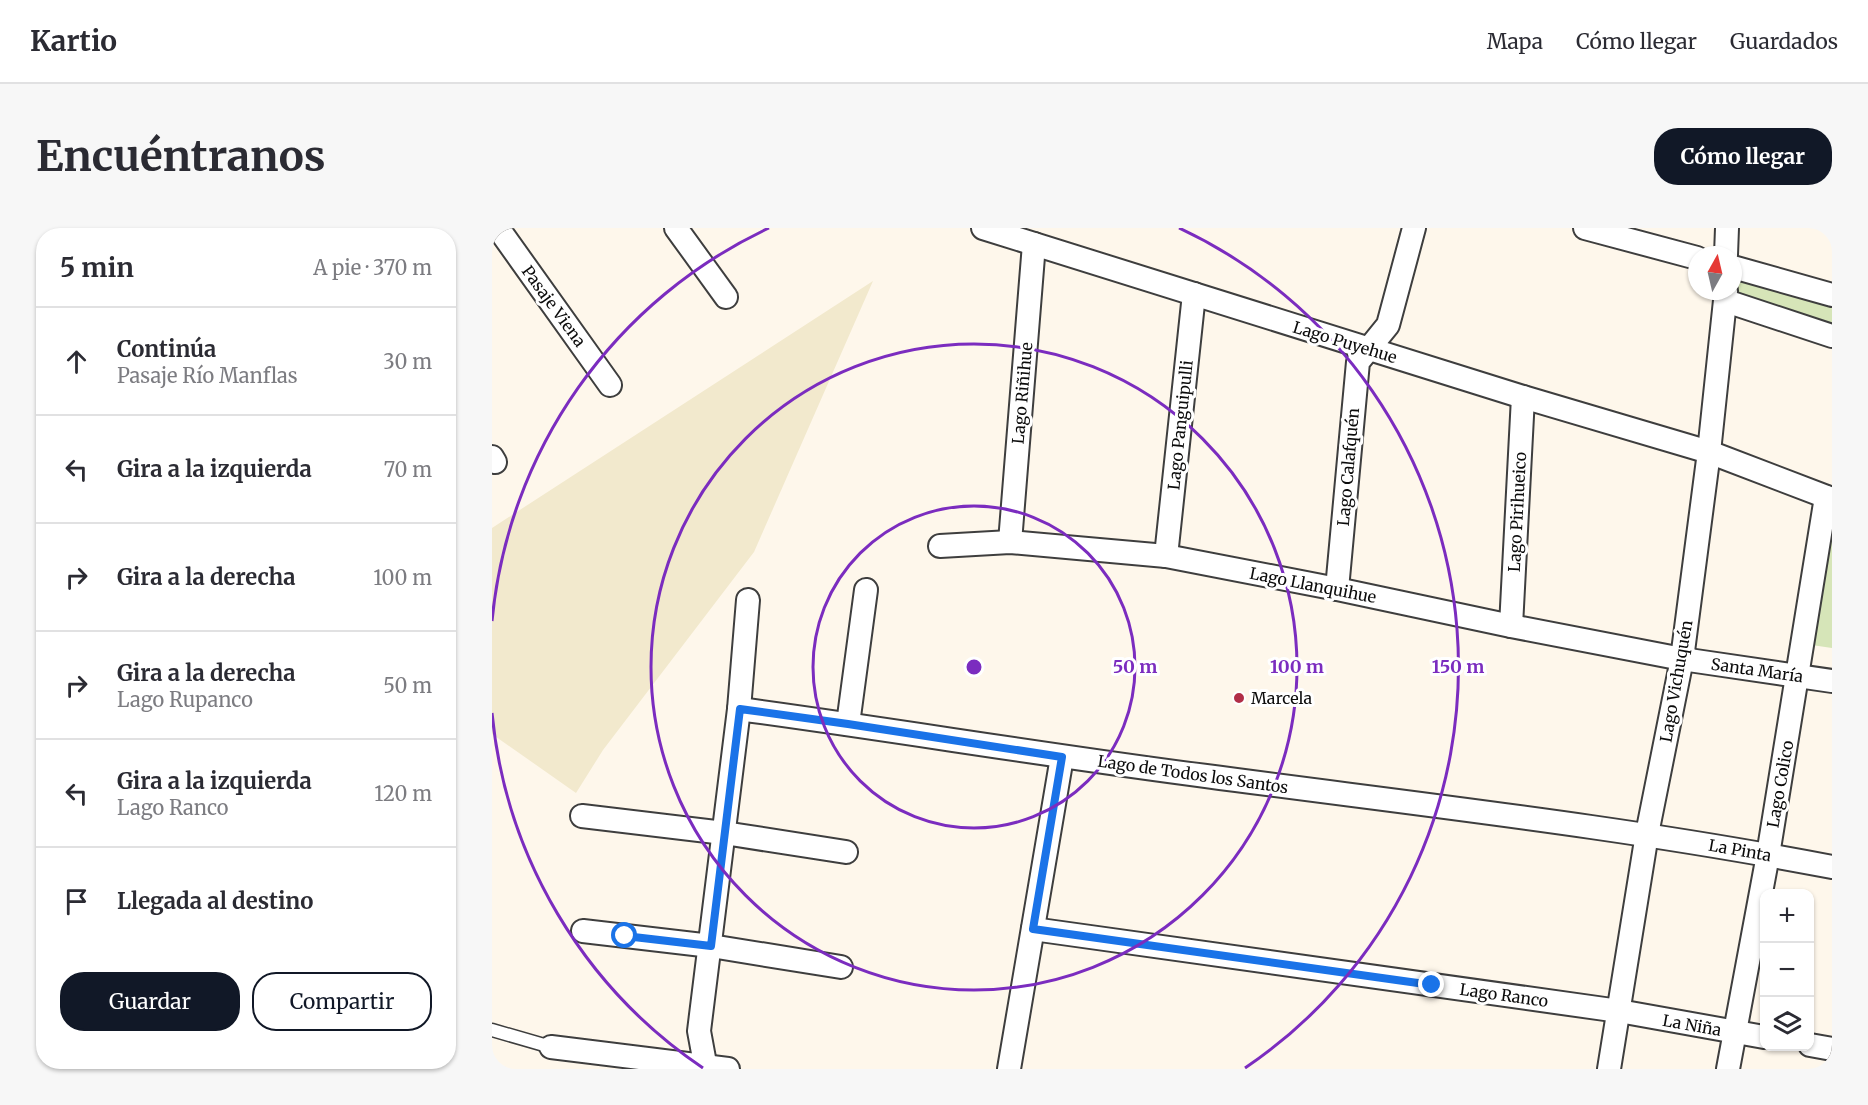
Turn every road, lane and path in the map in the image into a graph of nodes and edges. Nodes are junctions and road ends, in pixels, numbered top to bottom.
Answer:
1 (498, 228) edge
2 (676, 228) edge
3 (983, 228) edge
4 (1414, 228) edge
5 (1585, 228) edge
6 (1727, 228) edge
7 (1034, 244) junction
8 (1726, 246) edge
9 (1688, 256) edge
10 (1742, 270) edge
11 (1194, 294) junction
12 (1832, 295) edge
13 (726, 297) dead end
14 (1726, 300) edge
15 (1737, 300) edge
16 (1832, 336) edge
17 (1370, 349) junction
18 (610, 385) dead end
19 (1523, 397) junction
20 (1709, 452) junction
21 (1829, 498) edge
22 (1010, 542) junction
23 (940, 546) dead end
24 (1166, 556) junction
25 (1337, 589) junction
26 (866, 590) dead end
27 (748, 600) dead end
28 (1511, 626) junction
29 (1682, 659) junction
30 (1798, 675) junction
31 (1832, 681) edge
32 (740, 709) junction
33 (848, 724) junction
34 (1062, 757) junction
35 (582, 816) dead end
36 (724, 833) junction
37 (1647, 834) junction
38 (846, 852) dead end
39 (1768, 855) junction
40 (1832, 867) edge
41 (1033, 929) junction
42 (583, 931) dead end
43 (711, 946) junction
44 (841, 967) dead end
45 (1619, 1011) junction
46 (492, 1030) edge
47 (1734, 1032) junction
48 (1760, 1036) edge
49 (1814, 1046) edge
50 (552, 1047) joint
51 (1832, 1048) edge
52 (713, 1068) edge
53 (1009, 1069) edge
54 (1609, 1069) edge
55 (1728, 1069) edge

1 - 18 street, Pasaje Viena
2 - 13 street
3 - 7 street, Lago Puyehue
4 - 17 street, Lago Calafquén
5 - 9 street
6 - 8 street
7 - 11 street, Lago Puyehue
7 - 22 street, Lago Riñihue
10 - 12 street
11 - 17 street, Lago Puyehue
11 - 24 street, Lago Panguipulli
14 - 20 street, Lago Vichuquén
15 - 16 street
17 - 19 street, Lago Puyehue
17 - 25 street, Lago Calafquén
19 - 20 street, Lago Puyehue
19 - 28 street, Lago Pirihueico
20 - 21 street, Lago Puyehue
20 - 29 street, Lago Vichuquén
21 - 30 street, Lago Colico
22 - 23 street, Lago Llanquihue
22 - 24 street, Lago Llanquihue
24 - 25 street, Lago Llanquihue
25 - 28 street, Lago Llanquihue
26 - 33 street
27 - 32 street
28 - 29 street, Lago Llanquihue
29 - 30 street, Santa María
29 - 37 street, Lago Vichuquén
30 - 31 street, Santa María
30 - 39 street, Lago Colico
32 - 33 street, Lago de Todos los Santos
32 - 36 street
33 - 34 street, Lago de Todos los Santos
34 - 37 street, Lago de Todos los Santos
34 - 41 street
35 - 36 street
36 - 38 street
36 - 43 street
37 - 39 street, La Pinta
37 - 45 street, Lago Vichuquén
39 - 40 street, La Pinta
39 - 47 street, Lago Colico
41 - 45 street, Lago Ranco
41 - 53 street
42 - 43 street
43 - 44 street
43 - 52 street
45 - 47 street, La Niña
45 - 54 street, Lago Vichuquén
46 - 50 lane
47 - 48 street, La Niña
47 - 55 street, Lago Colico
49 - 51 street
50 - 52 street

